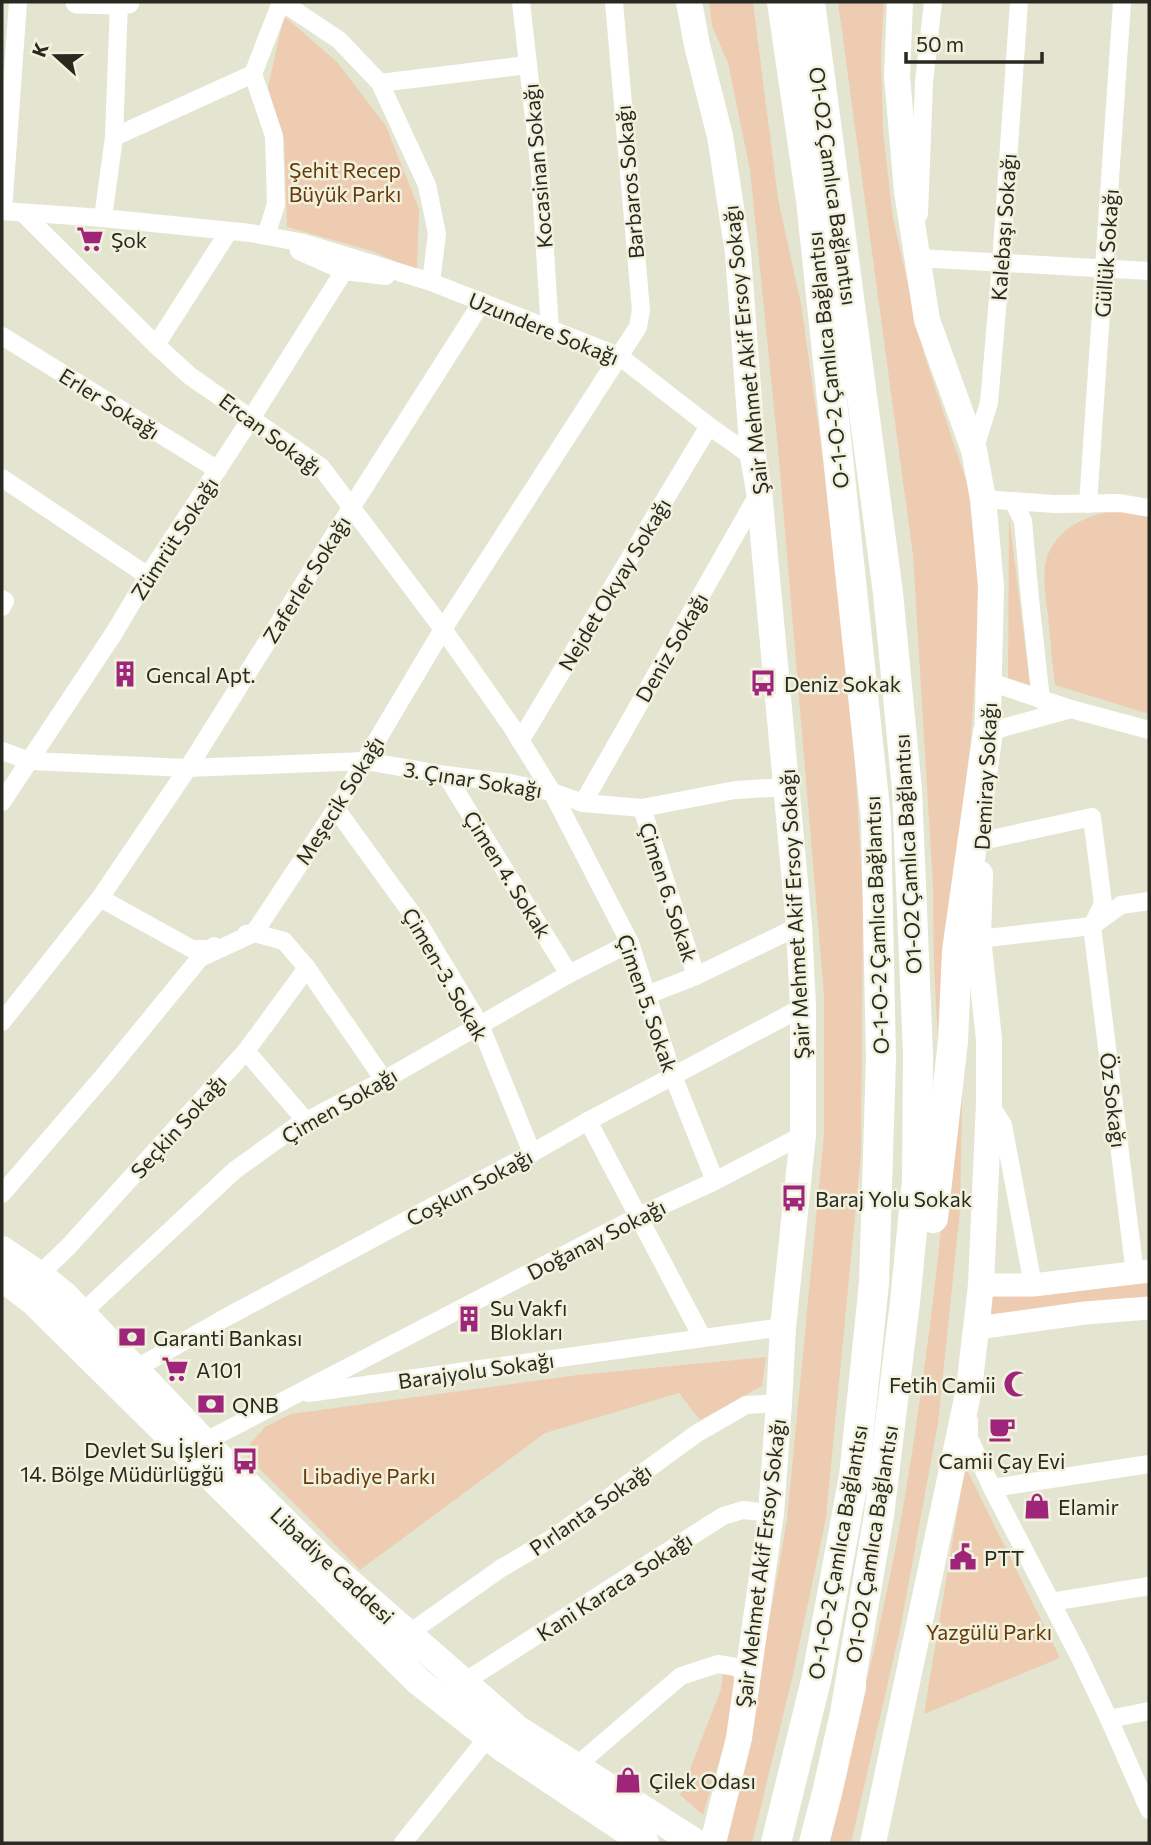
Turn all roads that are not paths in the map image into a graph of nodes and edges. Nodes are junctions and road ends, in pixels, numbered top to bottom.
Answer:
1 (18, 2) edge
2 (77, 2) edge
3 (123, 2) edge
4 (282, 2) edge
5 (521, 2) edge
6 (614, 2) edge
7 (681, 2) edge
8 (689, 2) edge
9 (782, 2) edge
10 (810, 2) edge
11 (900, 2) edge
12 (933, 2) edge
13 (1019, 2) edge
14 (1122, 2) edge
15 (697, 46) junction
16 (527, 65) junction
17 (253, 74) junction
18 (380, 83) junction
19 (114, 137) junction
20 (2, 211) edge
21 (23, 213) junction
22 (103, 218) junction
23 (229, 231) junction
24 (266, 236) junction
25 (918, 258) junction
26 (1001, 263) junction
27 (1105, 269) junction
28 (344, 271) junction
29 (1149, 271) edge
30 (431, 282) junction
31 (482, 302) junction
32 (550, 330) junction
33 (2, 336) edge
34 (156, 345) junction
35 (619, 356) junction
36 (251, 417) junction
37 (709, 426) junction
38 (974, 450) junction
39 (753, 457) junction
40 (218, 470) junction
41 (2, 478) edge
42 (760, 491) junction
43 (983, 499) junction
44 (1013, 501) junction
45 (1088, 504) junction
46 (351, 508) junction
47 (1149, 508) edge
48 (148, 576) junction
49 (2, 599) edge
50 (2, 607) edge
51 (443, 629) junction
52 (990, 682) junction
53 (1041, 700) junction
54 (1071, 709) junction
55 (1149, 730) edge
56 (988, 732) junction
57 (520, 741) junction
58 (2, 751) edge
59 (30, 761) junction
60 (365, 761) junction
61 (188, 768) junction
62 (446, 775) junction
63 (787, 787) junction
64 (552, 792) junction
65 (2, 802) edge
66 (583, 803) junction
67 (642, 808) junction
68 (335, 809) junction
69 (982, 841) junction
70 (100, 898) junction
71 (1149, 901) edge
72 (799, 926) junction
73 (1092, 926) junction
74 (254, 933) junction
75 (978, 939) junction
76 (630, 943) junction
77 (307, 968) junction
78 (569, 974) junction
79 (696, 976) junction
80 (646, 995) junction
81 (803, 1007) junction
82 (2, 1022) edge
83 (480, 1025) junction
84 (246, 1051) junction
85 (673, 1076) junction
86 (384, 1080) junction
87 (989, 1102) junction
88 (306, 1121) junction
89 (587, 1121) junction
90 (803, 1135) junction
91 (532, 1153) junction
92 (715, 1181) junction
93 (2, 1194) edge
94 (639, 1216) junction
95 (2, 1250) edge
96 (1142, 1272) edge
97 (38, 1275) junction
98 (2, 1277) edge
99 (981, 1284) junction
100 (1033, 1285) junction
101 (1149, 1308) edge
102 (82, 1313) junction
103 (783, 1327) junction
104 (977, 1328) junction
105 (702, 1337) junction
106 (135, 1368) junction
107 (969, 1388) junction
108 (294, 1395) junction
109 (779, 1403) junction
110 (205, 1442) junction
111 (1149, 1464) edge
112 (992, 1488) junction
113 (771, 1513) junction
114 (1149, 1586) edge
115 (1051, 1602) junction
116 (408, 1634) junction
117 (747, 1675) junction
118 (464, 1682) junction
119 (846, 1707) junction
120 (1149, 1711) edge
121 (1109, 1718) junction
122 (488, 1737) junction
123 (575, 1766) junction
124 (1149, 1810) edge
125 (626, 1833) edge
126 (704, 1838) edge
127 (408, 1842) edge
128 (645, 1843) edge
129 (776, 1843) edge
130 (814, 1843) edge
131 (873, 1843) edge

1 - 20 street
2 - 3 street
3 - 19 street
4 - 17 street
4 - 18 street
5 - 16 street, Kocasinan Sokağı
6 - 35 street, Barbaros Sokağı
7 - 15 main road
8 - 15 main road, Şair Mehmet Akif Ersoy Sokağı
9 - 129 highway, O-1-O-2 Çamlıca Bağlantısı
10 - 119 highway, O1-O2 Çamlıca Bağlantısı
11 - 25 main road, Demiray Sokağı
12 - 25 street
13 - 26 street, Kalebaşı Sokağı
14 - 27 street, Güllük Sokağı
15 - 39 main road, Şair Mehmet Akif Ersoy Sokağı
16 - 18 street
16 - 32 street, Kocasinan Sokağı
17 - 19 street
17 - 24 street
18 - 30 street
19 - 22 street
20 - 21 street, Uzundere Sokağı
21 - 22 street, Uzundere Sokağı
21 - 34 street, Ercan Sokağı
22 - 23 street, Uzundere Sokağı
23 - 24 street, Uzundere Sokağı
23 - 34 street
24 - 28 street, Uzundere Sokağı
24 - 30 street, Uzundere Sokağı
25 - 26 street
25 - 38 main road, Demiray Sokağı
26 - 27 street
26 - 38 street, Kalebaşı Sokağı
27 - 29 street
27 - 45 street, Güllük Sokağı
28 - 30 street, Uzundere Sokağı
28 - 36 street, Zümrüt Sokağı
30 - 31 street, Uzundere Sokağı
31 - 32 street, Uzundere Sokağı
31 - 46 street, Zaferler Sokağı
32 - 35 street, Uzundere Sokağı
33 - 40 street, Erler Sokağı
34 - 36 street, Ercan Sokağı
35 - 37 street, Uzundere Sokağı
35 - 51 street, Meşecik Sokağı
36 - 40 street, Zümrüt Sokağı
36 - 46 street, Ercan Sokağı
37 - 39 street, Uzundere Sokağı
37 - 57 street, Nejdet Okyay Sokağı
38 - 43 main road, Demiray Sokağı
39 - 42 main road, Şair Mehmet Akif Ersoy Sokağı
40 - 48 street, Zümrüt Sokağı
41 - 48 street
42 - 63 main road, Şair Mehmet Akif Ersoy Sokağı
42 - 66 street, Deniz Sokağı
43 - 44 street
43 - 52 main road, Demiray Sokağı
44 - 45 street
44 - 53 street
45 - 47 street
46 - 51 street, Ercan Sokağı
46 - 61 street, Zaferler Sokağı
48 - 59 street, Zümrüt Sokağı
49 - 50 street
51 - 57 street, Ercan Sokağı
51 - 60 street, Meşecik Sokağı
52 - 53 street
52 - 56 main road, Demiray Sokağı
53 - 54 street
54 - 55 street
54 - 56 street
56 - 69 main road, Demiray Sokağı
56 - 119 highway
57 - 64 street, Ercan Sokağı
58 - 59 street, 3. Çınar Sokağı
59 - 61 street, 3. Çınar Sokağı
59 - 65 street, Zümrüt Sokağı
60 - 61 street, 3. Çınar Sokağı
60 - 62 street, 3. Çınar Sokağı
60 - 68 street, Meşecik Sokağı
61 - 70 street, Zaferler Sokağı
62 - 64 street, 3. Çınar Sokağı
62 - 78 street, Çimen 4. Sokak
63 - 67 street, 3. Çınar Sokağı
63 - 72 main road, Şair Mehmet Akif Ersoy Sokağı
64 - 66 street, 3. Çınar Sokağı
64 - 76 street, Çimen 5. Sokak
66 - 67 street, 3. Çınar Sokağı
67 - 79 street, Çimen 6. Sokak
68 - 74 street, Meşecik Sokağı
68 - 83 street, Çimen-3. Sokak
69 - 73 street
69 - 75 main road, Demiray Sokağı
70 - 74 street
70 - 82 street, Zaferler Sokağı
71 - 73 street
72 - 79 street, Çimen 6. Sokak
72 - 81 main road, Şair Mehmet Akif Ersoy Sokağı
73 - 75 street
73 - 96 street, Öz Sokağı
74 - 77 street
74 - 93 street
75 - 87 main road, Demiray Sokağı
76 - 78 street, Çimen Sokağı
76 - 80 street, Çimen 5. Sokak
77 - 84 street, Seçkin Sokağı
77 - 86 street
78 - 83 street, Çimen Sokağı
79 - 80 street, Çimen 6. Sokak
80 - 85 street, Çimen 5. Sokak
81 - 85 street, Coşkun Sokağı
81 - 90 main road, Şair Mehmet Akif Ersoy Sokağı
83 - 86 street, Çimen Sokağı
83 - 91 street, Çimen-3. Sokak
84 - 88 street
84 - 97 street, Seçkin Sokağı
85 - 89 street, Coşkun Sokağı
85 - 92 street, Çimen 5. Sokak
86 - 88 street, Çimen Sokağı
87 - 99 main road, Demiray Sokağı
87 - 100 street
88 - 102 street, Çimen Sokağı
89 - 91 street, Coşkun Sokağı
89 - 94 street
90 - 92 street, Doğanay Sokağı
90 - 103 main road, Şair Mehmet Akif Ersoy Sokağı
91 - 106 street, Coşkun Sokağı
92 - 94 street, Doğanay Sokağı
94 - 105 street
94 - 108 street, Doğanay Sokağı
95 - 97 main road, Libadiye Caddesi
96 - 100 street
97 - 102 main road, Libadiye Caddesi
98 - 122 main road, Libadiye Caddesi
99 - 100 street
99 - 104 main road, Demiray Sokağı
101 - 104 street
102 - 106 main road, Libadiye Caddesi
103 - 105 street, Barajyolu Sokağı
103 - 109 main road, Şair Mehmet Akif Ersoy Sokağı
104 - 107 main road, Demiray Sokağı
105 - 108 street, Barajyolu Sokağı
106 - 110 main road, Libadiye Caddesi
107 - 112 street
107 - 131 main road, Demiray Sokağı
108 - 110 street, Doğanay Sokağı
109 - 113 main road, Şair Mehmet Akif Ersoy Sokağı
109 - 116 street, Pırlanta Sokağı
110 - 116 main road, Libadiye Caddesi
111 - 112 street
112 - 115 street
113 - 117 main road, Şair Mehmet Akif Ersoy Sokağı
113 - 118 street, Kani Karaca Sokağı
114 - 115 street
115 - 121 street
116 - 118 main road, Libadiye Caddesi
117 - 123 street
117 - 126 main road, Şair Mehmet Akif Ersoy Sokağı
118 - 123 main road, Libadiye Caddesi
119 - 130 highway, O-1-O-2 Çamlıca Bağlantısı
120 - 121 street
121 - 124 street
122 - 125 main road, Libadiye Caddesi
122 - 127 street
123 - 126 main road, Libadiye Caddesi
125 - 128 main road, Libadiye Caddesi

